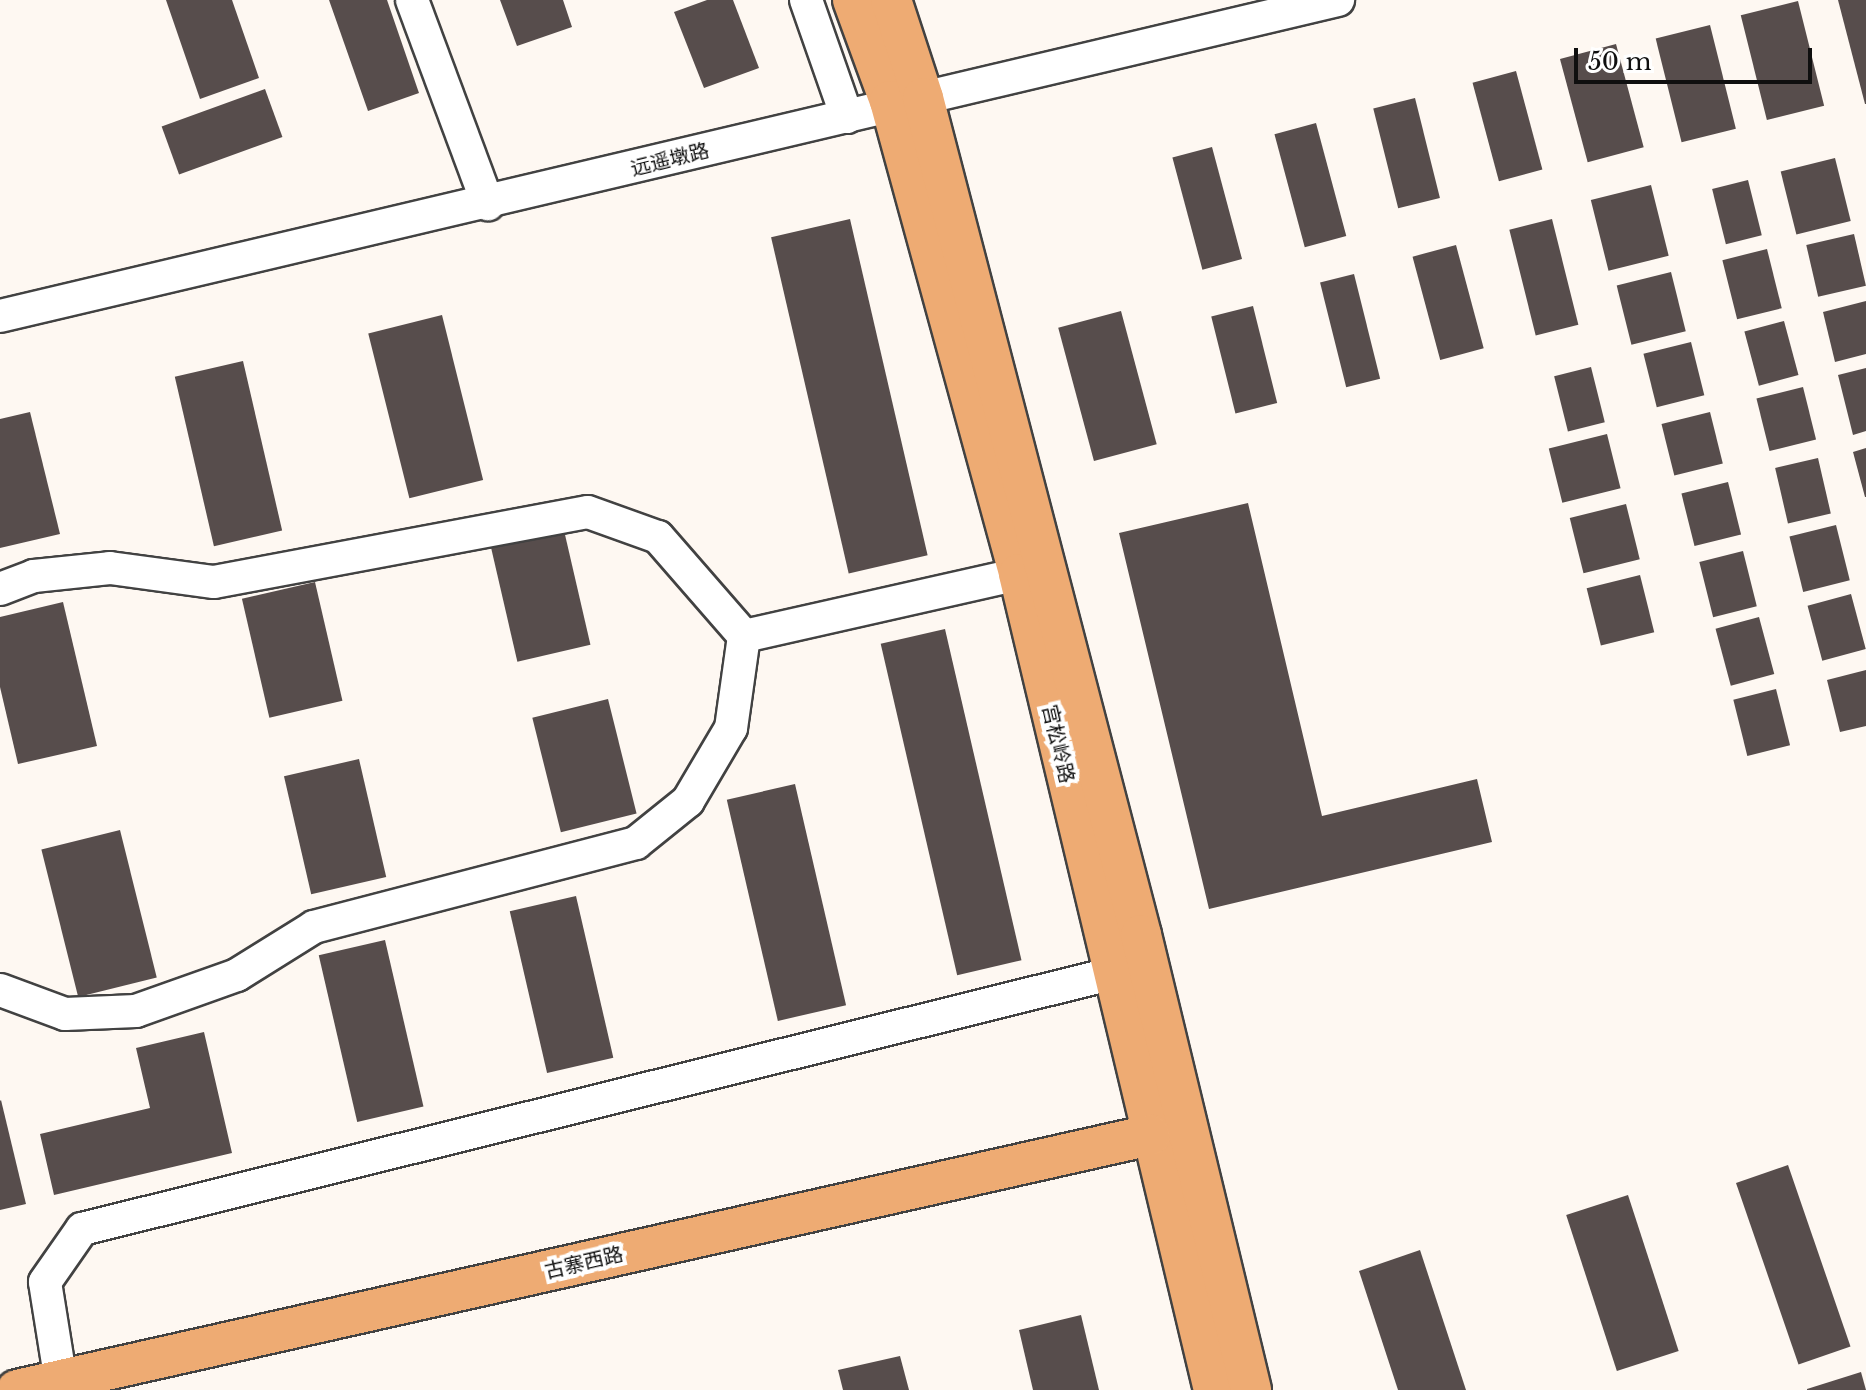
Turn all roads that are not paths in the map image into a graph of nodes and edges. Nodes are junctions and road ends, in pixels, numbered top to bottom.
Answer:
1 (412, 0) edge
2 (806, 0) edge
3 (853, 0) edge
4 (891, 0) edge
5 (1338, 0) edge
6 (906, 100) junction
7 (847, 117) junction
8 (488, 204) junction
9 (0, 316) edge
10 (1019, 574) junction
11 (0, 589) edge
12 (744, 636) junction
13 (1110, 974) junction
14 (0, 990) edge
15 (1150, 1135) junction
16 (61, 1382) junction
17 (17, 1390) edge
18 (1214, 1390) edge
19 (1251, 1390) edge

1 - 8 street
2 - 7 street
3 - 6 main road
4 - 6 main road
5 - 6 street, 远遥墩路
6 - 7 street, 远遥墩路
6 - 10 main road, 宫松岭路
6 - 19 main road
7 - 8 street, 远遥墩路
8 - 9 street, 远遥墩路
10 - 12 street
10 - 13 main road, 宫松岭路
11 - 12 street
12 - 14 street
13 - 15 main road, 宫松岭路
13 - 16 street
15 - 16 main road, 古寨西路
15 - 18 main road, 宫松岭路
16 - 17 main road, 古寨西路

